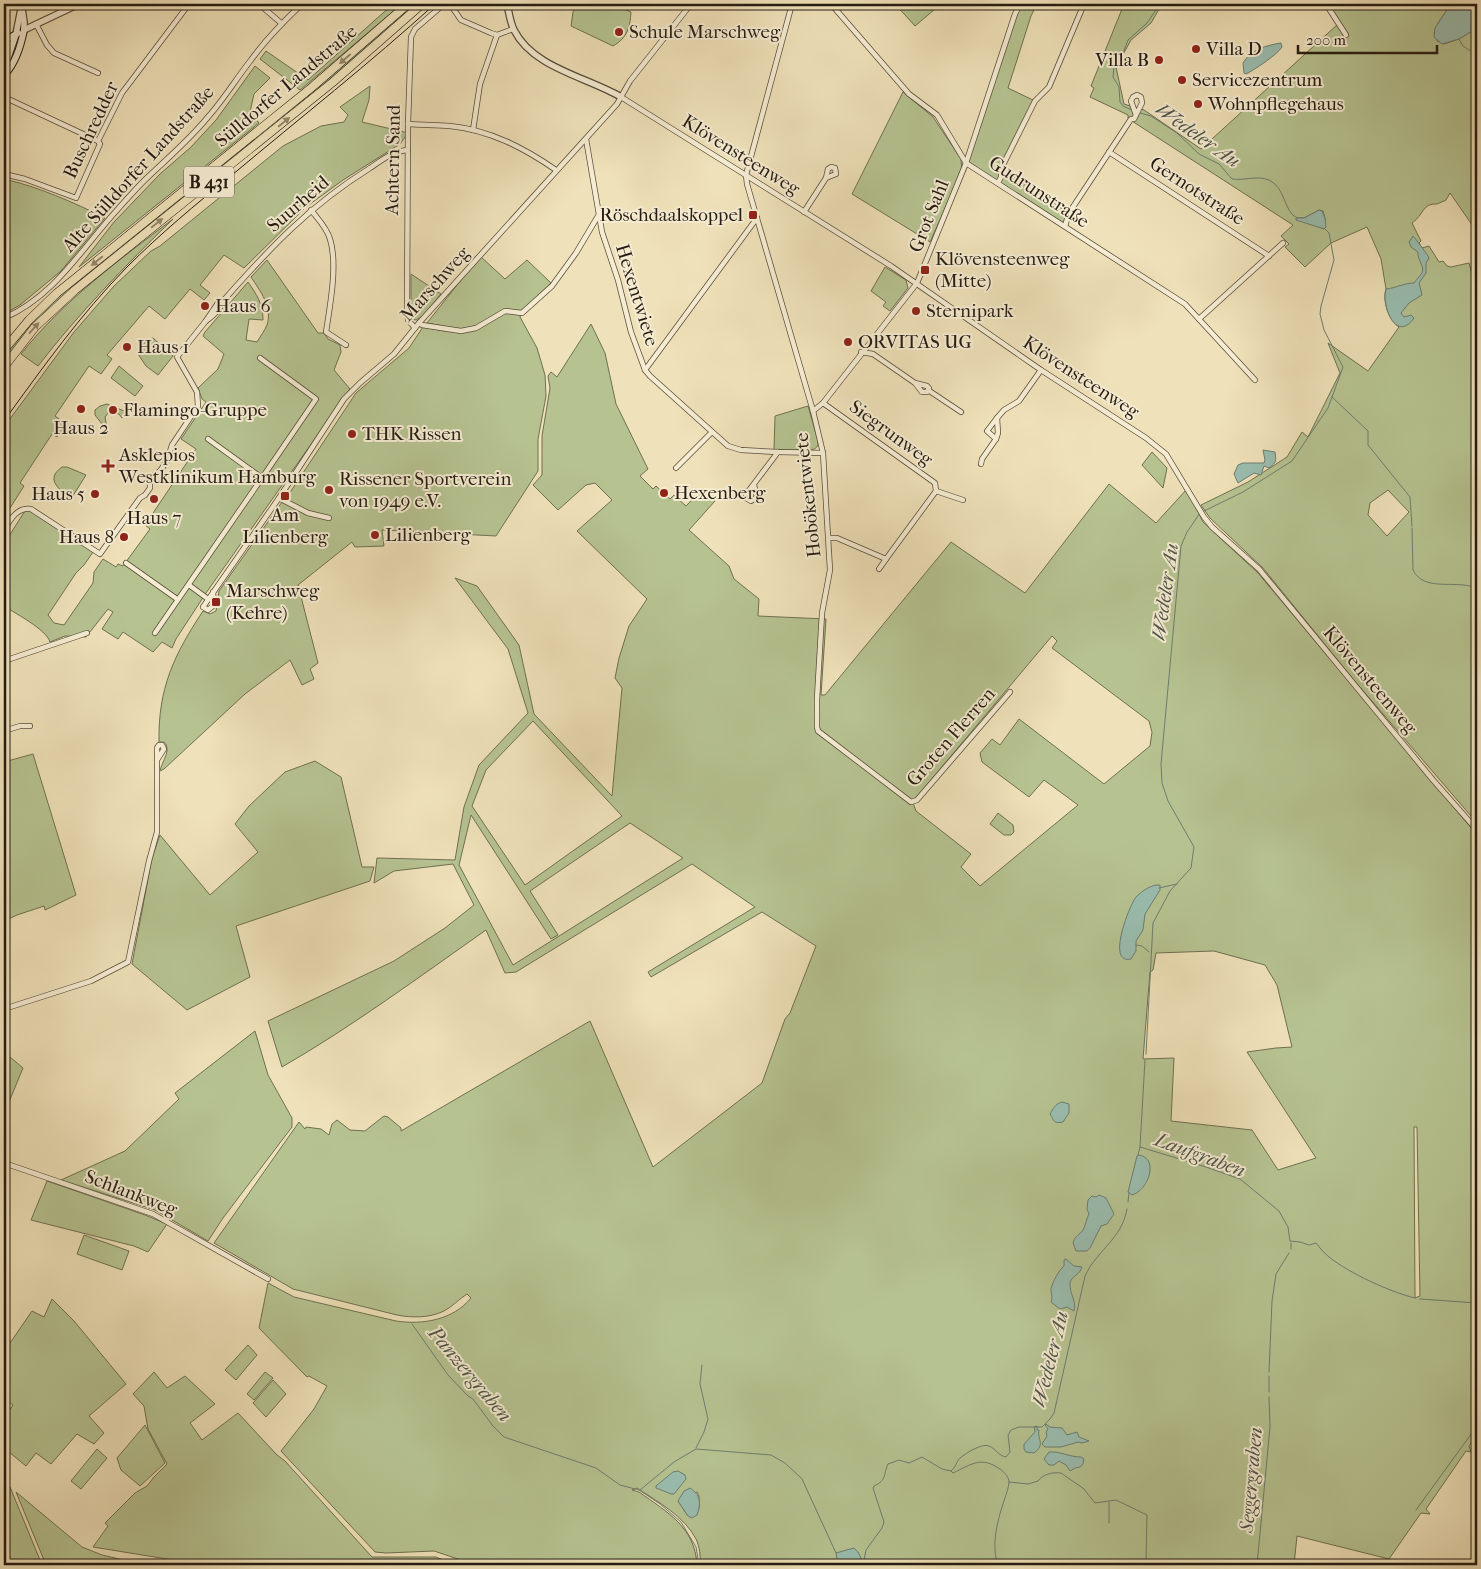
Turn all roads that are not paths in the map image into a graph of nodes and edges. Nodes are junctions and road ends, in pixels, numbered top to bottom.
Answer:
1 (79, 4) edge
2 (189, 4) edge
3 (259, 4) edge
4 (302, 4) edge
5 (408, 4) edge
6 (422, 4) edge
7 (444, 4) edge
8 (450, 4) edge
9 (507, 4) edge
10 (691, 4) edge
11 (792, 4) edge
12 (831, 4) edge
13 (1020, 4) edge
14 (1084, 4) edge
15 (1326, 4) edge
16 (22, 6) edge
17 (281, 23) junction
18 (36, 24) junction
19 (513, 29) junction
20 (24, 30) junction
21 (16, 34) junction
22 (497, 35) junction
23 (1346, 35) dead end
24 (4, 41) edge
25 (5, 58) edge
26 (6, 73) junction
27 (98, 73) dead end
28 (4, 82) edge
29 (4, 97) edge
30 (621, 98) junction
31 (1136, 115) junction
32 (408, 124) junction
33 (473, 130) junction
34 (586, 139) junction
35 (98, 141) junction
36 (408, 150) junction
37 (1109, 152) junction
38 (966, 163) junction
39 (556, 170) junction
40 (4, 174) edge
41 (746, 175) junction
42 (826, 178) dead end
43 (759, 183) junction
44 (998, 183) junction
45 (749, 191) junction
46 (312, 210) junction
47 (804, 212) junction
48 (598, 216) junction
49 (757, 218) junction
50 (1065, 226) junction
51 (1283, 243) dead end
52 (1268, 256) junction
53 (917, 283) junction
54 (4, 318) edge
55 (1199, 319) junction
56 (420, 323) junction
57 (415, 328) junction
58 (869, 343) junction
59 (346, 345) dead end
60 (4, 350) edge
61 (861, 352) junction
62 (873, 354) junction
63 (260, 358) dead end
64 (4, 367) edge
65 (645, 370) junction
66 (1041, 370) junction
67 (1255, 380) dead end
68 (823, 402) junction
69 (813, 411) junction
70 (961, 412) dead end
71 (997, 418) junction
72 (712, 432) junction
73 (208, 439) dead end
74 (996, 439) junction
75 (778, 452) junction
76 (822, 453) junction
77 (981, 464) dead end
78 (676, 468) dead end
79 (262, 478) junction
80 (754, 485) dead end
81 (936, 491) junction
82 (279, 498) junction
83 (963, 500) dead end
84 (329, 518) dead end
85 (4, 530) edge
86 (829, 538) junction
87 (886, 558) junction
88 (126, 563) dead end
89 (879, 569) dead end
90 (189, 585) junction
91 (214, 592) junction
92 (177, 599) junction
93 (208, 599) junction
94 (87, 633) dead end
95 (155, 633) dead end
96 (4, 661) edge
97 (1010, 692) dead end
98 (30, 726) dead end
99 (4, 731) edge
100 (818, 731) joint
101 (157, 760) dead end
102 (1477, 830) edge
103 (4, 1009) edge
104 (4, 1164) edge
105 (268, 1279) dead end

1 - 18 street
2 - 35 street, Buschredder
3 - 17 street
4 - 17 street, Alte Sülldorfer Landstraße
5 -> 60 highway, Sülldorfer Landstraße / B 431
64 -> 6 highway, Sülldorfer Landstraße / B 431
7 - 32 street, Achtern Sand
8 - 22 street
9 - 19 street, Klövensteenweg
10 - 30 street, Marschweg
11 - 41 street
12 - 38 street, Gudrunstraße
13 - 38 street, Grot Sahl
14 - 44 street
15 - 23 street
16 - 20 street
16 - 21 street
17 - 54 street, Alte Sülldorfer Landstraße
18 - 20 street
18 - 27 street
19 - 22 street
19 - 30 street, Klövensteenweg
20 - 21 main road
20 - 26 main road
21 - 24 main road
21 - 25 main road
22 - 33 street
25 - 26 main road
26 - 28 main road
29 - 35 street
30 - 34 street, Marschweg
30 - 41 street, Klövensteenweg
31 - 31 street
31 - 37 street
32 - 33 street
32 - 36 street, Achtern Sand
33 - 39 street
34 - 39 street, Marschweg
34 - 48 street, Hexentwiete
35 - 40 street, Buschredder
36 - 46 street, Suurheid
36 - 57 street, Achtern Sand
37 - 50 street
37 - 52 street, Gernotstraße
38 - 44 street, Gudrunstraße
38 - 53 street, Grot Sahl
39 - 56 street, Marschweg
41 - 43 street, Klövensteenweg
41 - 45 street, Hobökentwiete
42 - 47 street
43 - 45 street
43 - 47 street, Klövensteenweg
44 - 50 street, Gudrunstraße
45 - 49 street, Hobökentwiete
46 - 59 street
46 - 85 street, Suurheid
47 - 53 street, Klövensteenweg
48 - 56 street
48 - 65 street, Hexentwiete
49 - 65 street
49 - 69 street, Hobökentwiete
50 - 55 street, Gudrunstraße
51 - 52 street
52 - 55 street
53 - 58 street, Grot Sahl
53 - 66 street, Klövensteenweg
55 - 67 street, Gudrunstraße
56 - 57 street, Marschweg
57 - 82 street, Marschweg
58 - 61 street, Grot Sahl
58 - 62 street
61 - 62 street
61 - 68 street, Grot Sahl
62 - 70 street
63 - 79 street
65 - 72 street, Hexentwiete
66 - 71 street
66 - 102 street, Klövensteenweg
68 - 69 street, Grot Sahl
68 - 81 street, Siegrunweg
69 - 76 street, Hobökentwiete
71 - 74 street
71 - 74 street
72 - 75 street, Hexentwiete
72 - 78 street
73 - 79 street
74 - 77 street
75 - 76 street, Hexentwiete
75 - 80 street
76 - 86 street, Hobökentwiete
79 - 90 street
81 - 83 street, Siegrunweg
81 - 87 street, Siegrunweg
82 - 84 street
82 - 91 street, Marschweg
86 - 87 street
86 - 100 street, Hobökentwiete
87 - 89 street, Siegrunweg
88 - 92 street
90 - 92 street
90 - 93 street
91 - 93 street, Marschweg
91 - 93 street, Marschweg
92 - 95 street
94 - 96 street
97 - 100 street, Groten Flerren
98 - 99 street
101 - 103 street
104 - 105 street, Schlankweg

